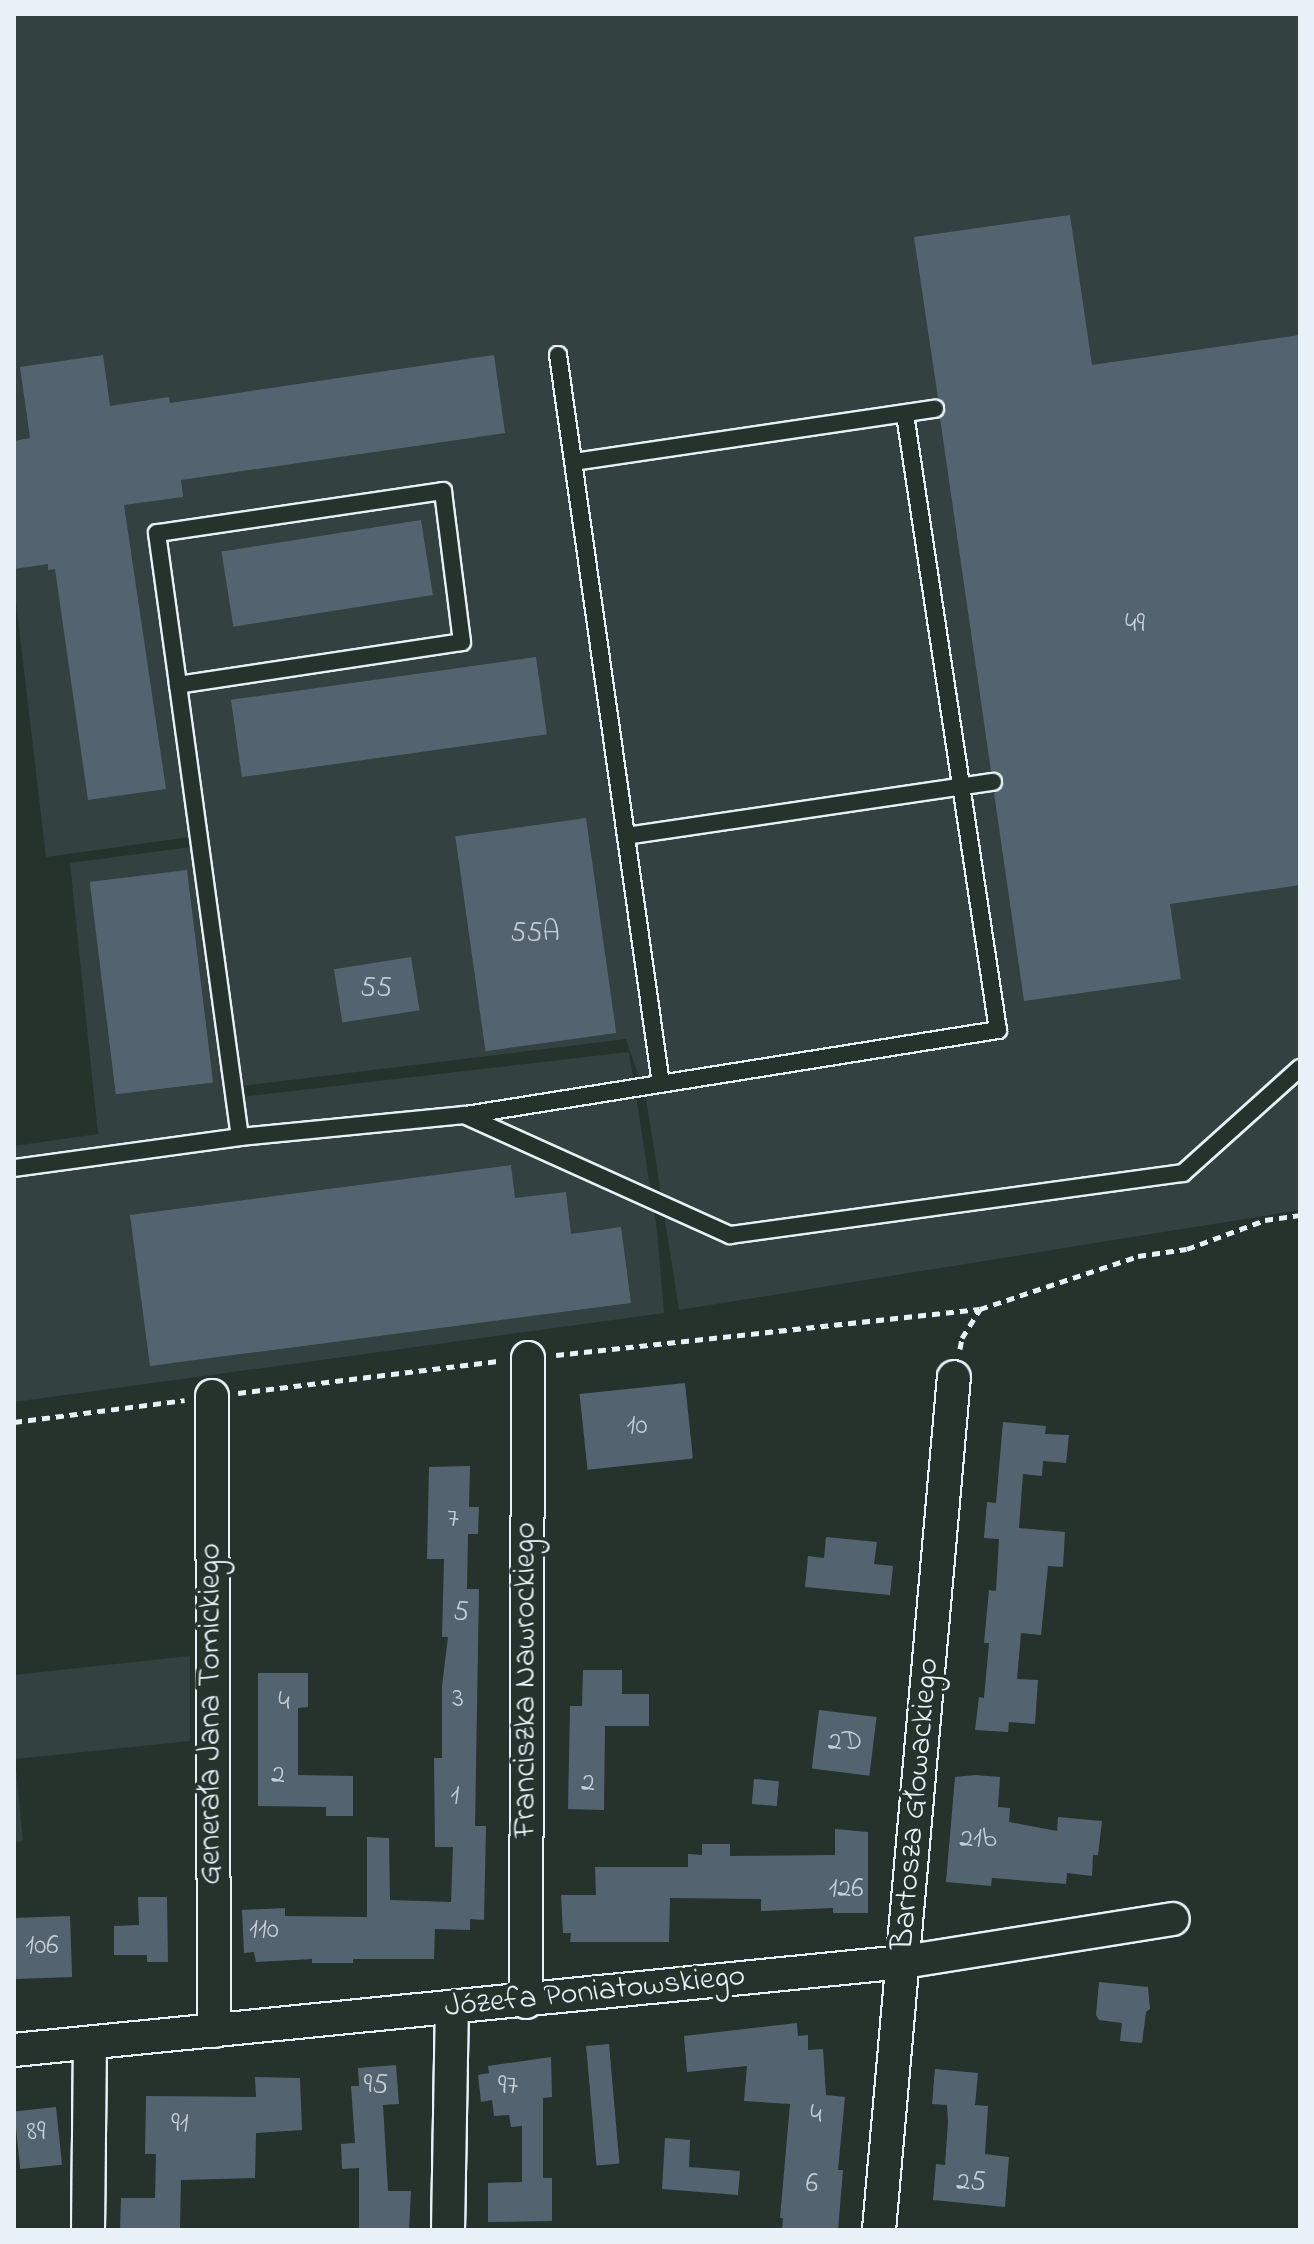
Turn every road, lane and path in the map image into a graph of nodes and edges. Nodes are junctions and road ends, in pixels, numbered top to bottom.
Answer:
1 (558, 355) dead end
2 (935, 409) dead end
3 (905, 414) junction
4 (574, 462) junction
5 (178, 685) junction
6 (993, 782) dead end
7 (959, 787) junction
8 (626, 836) junction
9 (1300, 1068) edge
10 (661, 1084) junction
11 (464, 1115) junction
12 (240, 1137) junction
13 (14, 1168) edge
14 (1300, 1215) edge
15 (528, 1358) dead end
16 (954, 1377) joint
17 (212, 1396) dead end
18 (1173, 1919) dead end
19 (904, 1962) junction
20 (526, 2002) junction
21 (452, 2007) junction
22 (214, 2031) junction
23 (90, 2043) junction
24 (14, 2050) edge
25 (88, 2230) edge
26 (448, 2230) edge
27 (879, 2230) edge

1 - 4 lane
2 - 3 lane
3 - 4 lane
3 - 7 lane
4 - 8 lane
5 - 5 lane
5 - 12 lane
6 - 7 lane
7 - 8 lane
7 - 10 lane
8 - 10 lane
9 - 11 lane
10 - 11 lane
11 - 12 lane
12 - 13 lane
14 - 16 path
15 - 20 street, Franciszka Nawrockiego
16 - 19 street, Bartosza Głowackiego
17 - 22 street, Generała Jana Tomickiego
18 - 19 street, Józefa Poniatowskiego
19 - 20 street, Józefa Poniatowskiego
19 - 27 street, Bartosza Głowackiego
20 - 21 street, Józefa Poniatowskiego
21 - 22 street, Józefa Poniatowskiego
21 - 26 street
22 - 23 street, Józefa Poniatowskiego
23 - 24 street, Józefa Poniatowskiego
23 - 25 street

